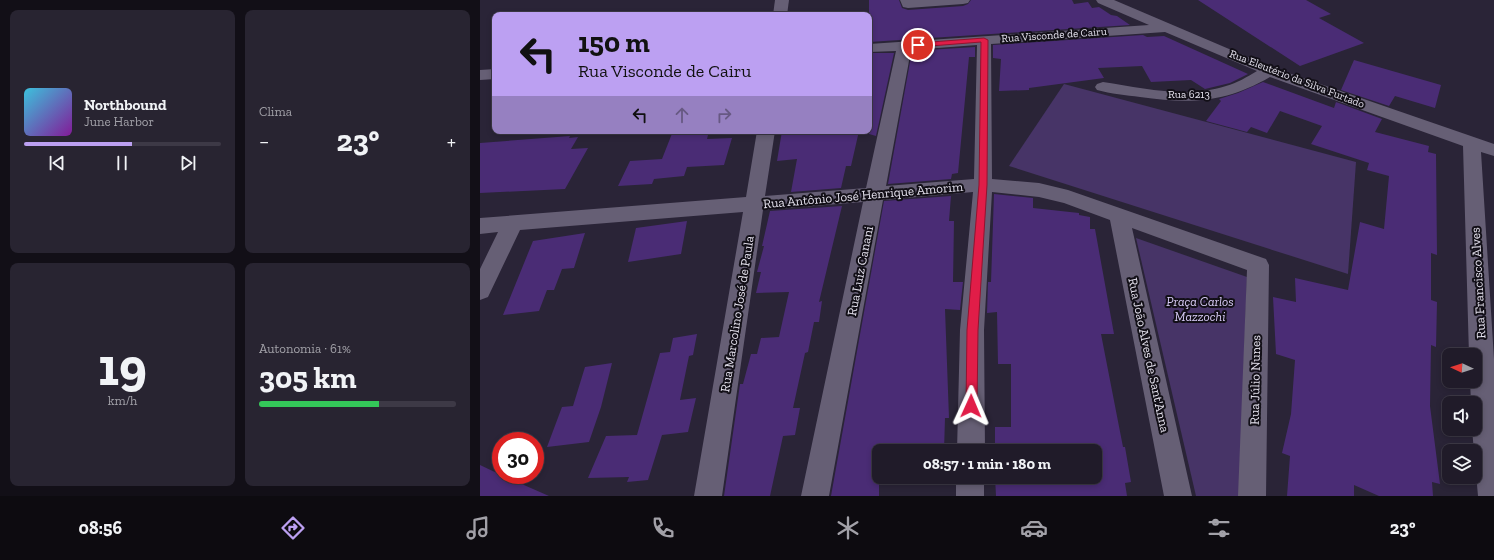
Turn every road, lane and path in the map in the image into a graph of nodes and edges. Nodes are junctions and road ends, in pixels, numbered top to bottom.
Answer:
1 (782, 0) edge
2 (907, 0) edge
3 (963, 0) edge
4 (1103, 0) edge
5 (780, 12) edge
6 (1167, 27) junction
7 (984, 40) junction
8 (904, 46) junction
9 (872, 48) edge
10 (1269, 71) junction
11 (492, 74) edge
12 (480, 75) edge
13 (1103, 87) dead end
14 (766, 134) edge
15 (1472, 142) junction
16 (1494, 150) edge
17 (983, 185) junction
18 (876, 194) junction
19 (755, 203) junction
20 (1119, 215) junction
21 (514, 223) junction
22 (480, 226) edge
23 (1258, 265) joint
24 (480, 291) edge
25 (971, 444) edge
26 (970, 484) edge
27 (708, 496) edge
28 (815, 496) edge
29 (970, 496) edge
30 (1178, 496) edge
31 (1252, 496) edge
32 (1492, 496) edge

1 - 5 street
2 - 3 street
4 - 6 street, Rua Eleutério da Silva Furtado
6 - 7 street, Rua Visconde de Cairu
6 - 10 street, Rua Eleutério da Silva Furtado
7 - 8 street, Rua Visconde de Cairu
7 - 17 street
8 - 9 street, Rua Visconde de Cairu
8 - 18 street, Rua Luiz Canani
10 - 13 street, Rua 6213
10 - 15 street, Rua Eleutério da Silva Furtado
11 - 12 street
14 - 19 street, Rua Marcolino José de Paula
15 - 16 street, Rua Eleutério da Silva Furtado
15 - 32 street, Rua Francisco Alves
17 - 18 street, Rua Antônio José Henrique Amorim
17 - 20 street, Rua Antônio José Henrique Amorim
17 - 25 street
18 - 19 street, Rua Antônio José Henrique Amorim
18 - 28 street, Rua Luiz Canani
19 - 21 street, Rua Antônio José Henrique Amorim
19 - 27 street, Rua Marcolino José de Paula
20 - 23 street, Rua Antônio José Henrique Amorim
20 - 30 street, Rua João Alves de Sant'Anna
21 - 22 street, Rua Antônio José Henrique Amorim
21 - 24 street
23 - 31 street, Rua Júlio Nunes
26 - 29 street

